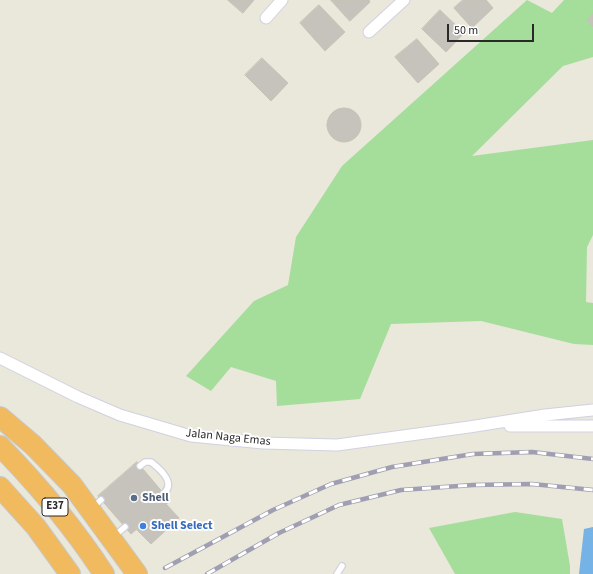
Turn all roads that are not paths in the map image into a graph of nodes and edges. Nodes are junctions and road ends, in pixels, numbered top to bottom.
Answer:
1 (282, 0) edge
2 (404, 0) edge
3 (266, 18) dead end
4 (369, 32) dead end
5 (0, 358) edge
6 (593, 410) edge
7 (0, 416) edge
8 (593, 426) edge
9 (469, 427) junction
10 (0, 446) edge
11 (140, 466) dead end
12 (0, 487) edge
13 (164, 493) dead end
14 (342, 566) dead end
15 (70, 574) edge
16 (104, 574) edge
17 (138, 574) edge
18 (338, 574) edge

1 - 3 street
2 - 4 street
5 - 9 street, Jalan Naga Emas
6 - 9 street, Jalan Naga Emas
7 - 17 highway
8 - 9 street, Jalan Naga Emas
10 - 16 highway, E37
11 - 13 lane
12 - 15 highway, E37
14 - 18 lane

